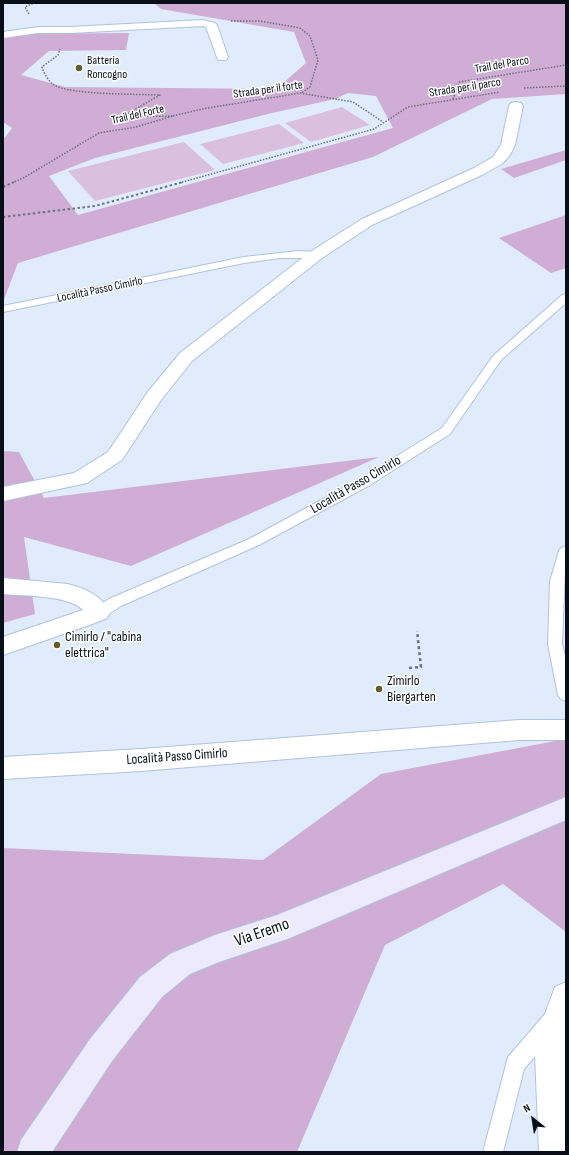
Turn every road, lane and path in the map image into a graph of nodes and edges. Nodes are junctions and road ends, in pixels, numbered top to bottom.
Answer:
1 (202, 23) junction
2 (38, 30) junction
3 (3, 34) edge
4 (222, 57) dead end
5 (566, 65) edge
6 (566, 86) edge
7 (519, 88) dead end
8 (505, 91) dead end
9 (300, 93) junction
10 (453, 100) junction
11 (516, 106) dead end
12 (173, 116) junction
13 (383, 122) junction
14 (3, 187) edge
15 (3, 217) edge
16 (316, 255) junction
17 (566, 296) edge
18 (3, 309) edge
19 (3, 494) edge
20 (566, 551) edge
21 (3, 586) edge
22 (99, 612) junction
23 (417, 631) dead end
24 (3, 646) edge
25 (409, 668) dead end
26 (566, 695) edge
27 (566, 730) edge
28 (3, 768) edge
29 (566, 808) edge
30 (563, 1004) edge
31 (33, 1152) edge
32 (493, 1152) edge
33 (555, 1152) edge

1 - 2 street
1 - 4 street
1 - 9 path
2 - 3 street
2 - 12 path, Trail del Forte
5 - 10 path, Trail del Parco
6 - 7 path, Strada per il parco
8 - 10 path, Strada per il parco
9 - 12 path, Strada per il forte
9 - 13 path, Strada per il forte
10 - 13 path, Strada per il parco
11 - 16 street
12 - 14 path, Trail del Forte
13 - 15 path, Strada per il parco
16 - 18 lane, Località Passo Cimirlo
16 - 19 street
17 - 22 lane, Località Passo Cimirlo
20 - 26 lane
21 - 22 street
22 - 24 street, Località Passo Cimirlo
23 - 25 path
27 - 28 street, Località Passo Cimirlo
29 - 31 street, Via Eremo
30 - 32 lane
30 - 33 street

